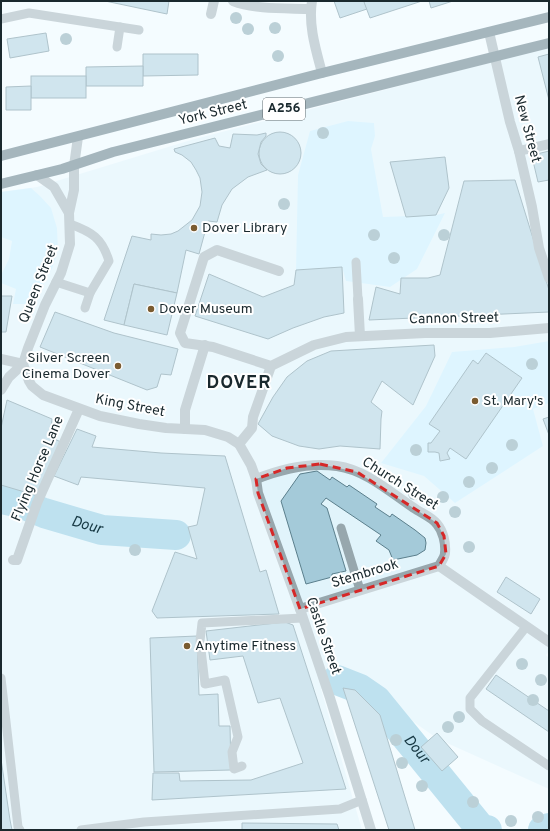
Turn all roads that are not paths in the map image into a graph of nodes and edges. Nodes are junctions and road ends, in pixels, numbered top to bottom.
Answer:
1 (214, 1) edge
2 (233, 1) edge
3 (311, 5) edge
4 (210, 14) dead end
5 (549, 17) edge
6 (1, 20) edge
7 (120, 27) junction
8 (139, 30) dead end
9 (490, 32) junction
10 (549, 43) edge
11 (116, 47) dead end
12 (494, 58) junction
13 (322, 73) junction
14 (78, 137) junction
15 (549, 144) edge
16 (519, 151) junction
17 (1, 156) edge
18 (74, 166) junction
19 (37, 175) junction
20 (1, 184) edge
21 (69, 213) junction
22 (70, 224) junction
23 (356, 262) dead end
24 (279, 271) dead end
25 (549, 278) edge
26 (56, 282) junction
27 (90, 293) junction
28 (358, 299) joint
29 (85, 308) dead end
30 (549, 328) edge
31 (360, 336) junction
32 (205, 345) junction
33 (1, 359) edge
34 (23, 364) junction
35 (271, 366) junction
36 (1, 390) edge
37 (79, 409) junction
38 (185, 429) junction
39 (239, 444) junction
40 (245, 453) joint
41 (256, 479) junction
42 (341, 528) dead end
43 (13, 560) dead end
44 (439, 566) junction
45 (360, 590) junction
46 (301, 613) junction
47 (526, 626) junction
48 (549, 642) edge
49 (1, 678) edge
50 (242, 766) dead end
51 (549, 766) edge
52 (362, 800) junction
53 (20, 830) edge
54 (81, 830) edge
55 (371, 830) edge

1 - 4 street
2 - 3 street
3 - 13 street
5 - 9 main road, York Street / A256
6 - 7 lane
7 - 8 lane
7 - 11 lane
9 - 12 street, New Street
9 - 13 main road, York Street / A256
10 - 12 main road, York Street / A256
12 - 16 street, New Street
12 - 18 main road, York Street / A256
13 - 14 main road, York Street / A256
14 - 17 main road, York Street / A256
14 - 18 street, Queen Street
15 - 16 street
16 - 25 street, New Street
18 - 19 main road, York Street / A256
18 - 21 street, Queen Street
19 - 20 main road, York Street / A256
19 - 21 street, Queen Street
21 - 22 street, Queen Street
22 - 26 street, Queen Street
22 - 27 lane
23 - 28 lane
24 - 32 street
26 - 27 lane
26 - 34 street, Queen Street
27 - 29 lane
28 - 31 street
30 - 31 street, Cannon Street
31 - 35 street, Cannon Street
32 - 35 street
32 - 38 street
33 - 34 street
34 - 36 street
34 - 37 street, King Street
35 - 39 street
37 - 38 street, King Street
37 - 43 street, Flying Horse Lane
38 - 39 street, King Street
39 - 40 street, King Street
40 - 41 street, Castle Street
41 - 44 street, Church Street
41 - 46 street, Castle Street
42 - 45 lane
44 - 45 street, Stembrook
44 - 47 street
45 - 46 street, Stembrook
46 - 50 lane
46 - 52 street, Castle Street
47 - 48 street
47 - 51 lane
49 - 53 lane
52 - 54 lane
52 - 55 street, Castle Street

